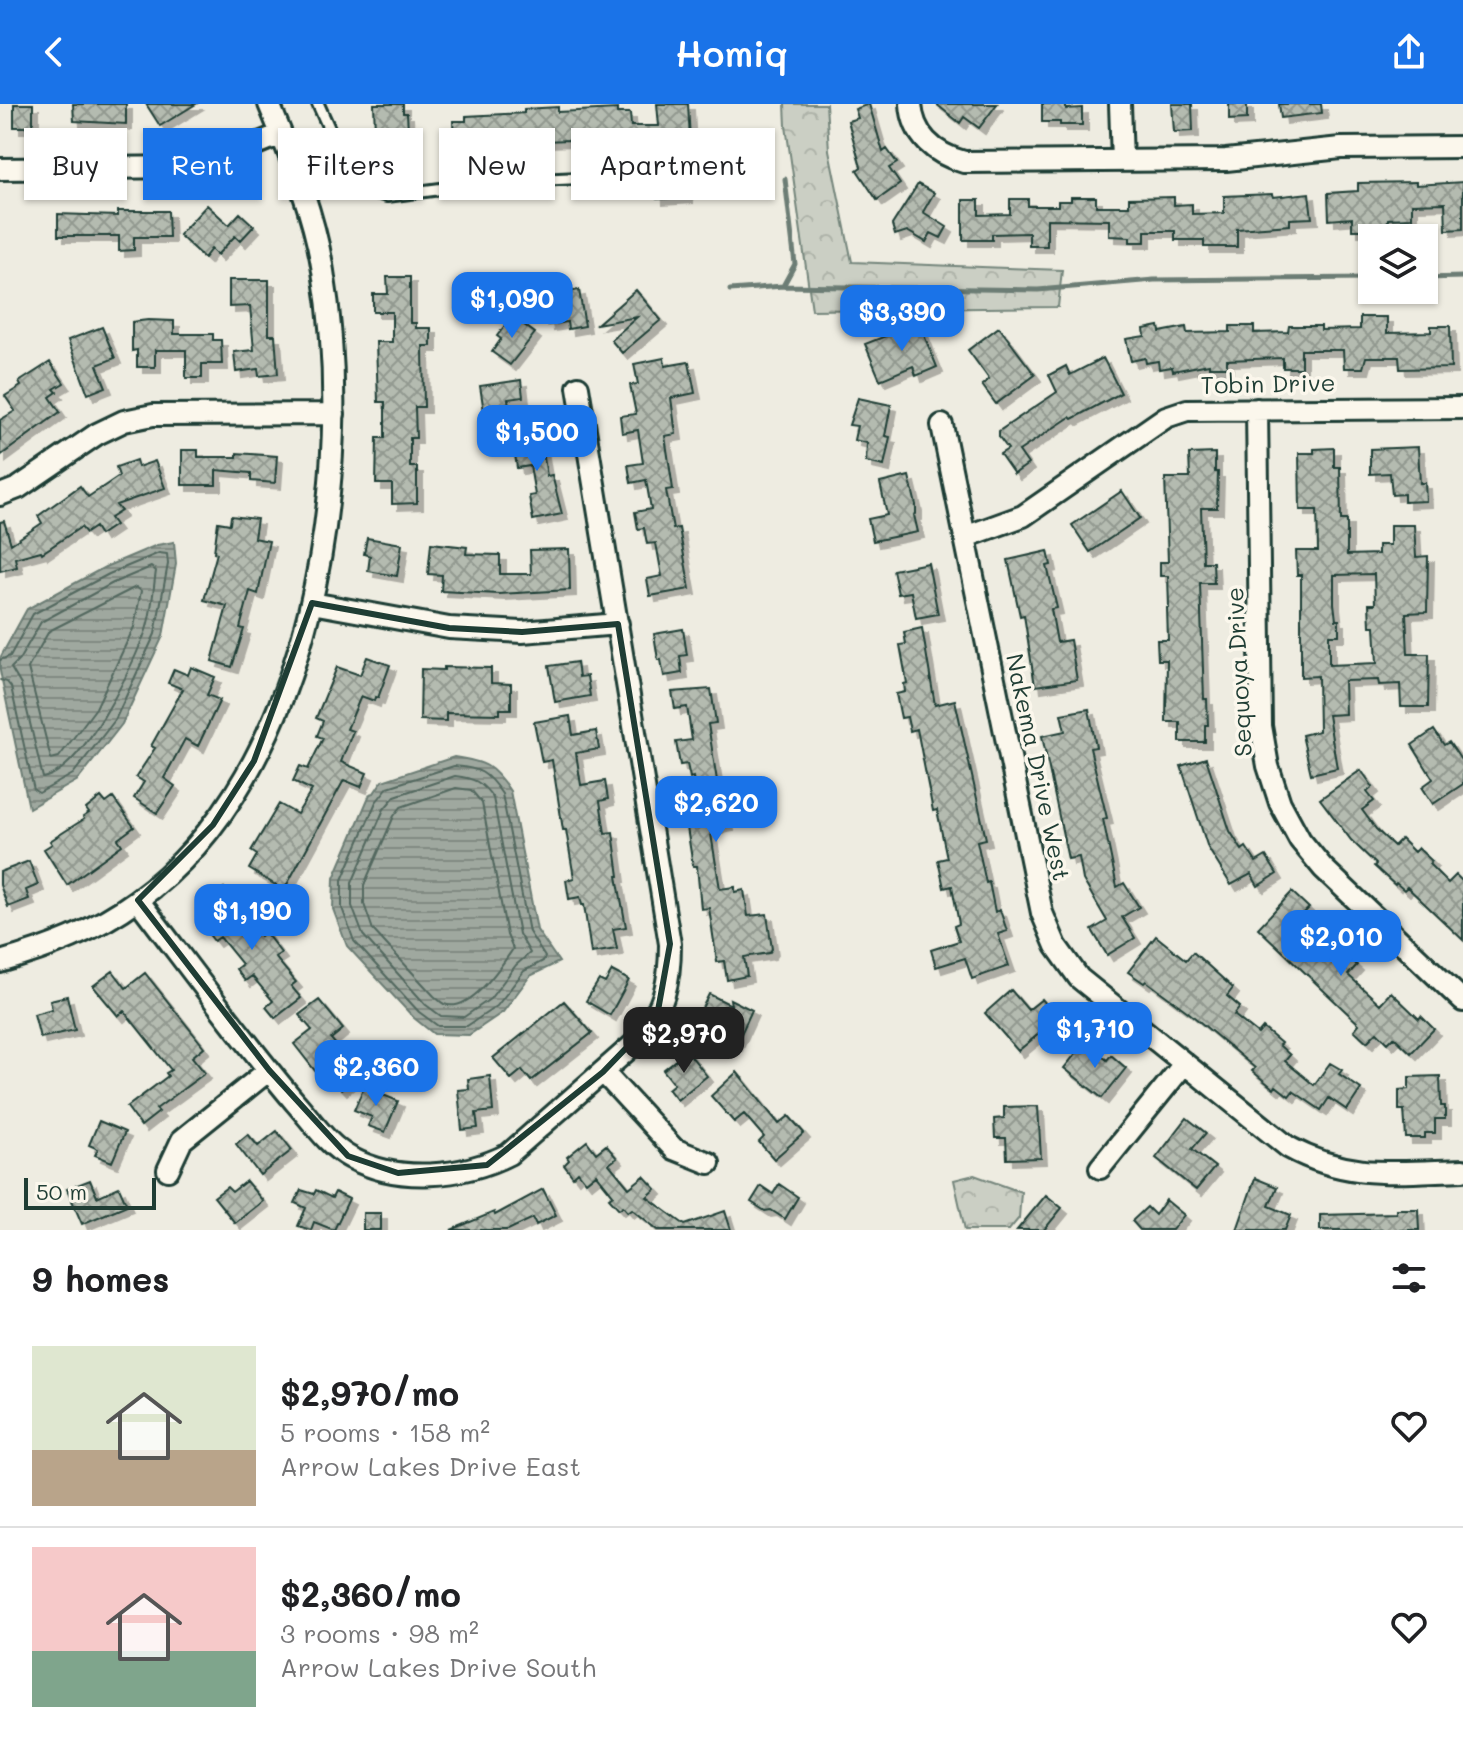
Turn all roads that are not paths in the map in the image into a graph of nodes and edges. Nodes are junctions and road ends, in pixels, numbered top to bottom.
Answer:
1 (269, 104) edge
2 (318, 104) edge
3 (911, 104) edge
4 (1120, 104) edge
5 (279, 128) edge
6 (278, 135) edge
7 (1463, 147) edge
8 (1122, 161) junction
9 (0, 169) edge
10 (571, 178) edge
11 (306, 200) edge
12 (578, 387) dead end
13 (1463, 408) edge
14 (1257, 409) junction
15 (334, 414) junction
16 (942, 425) dead end
17 (0, 495) edge
18 (965, 537) junction
19 (312, 603) junction
20 (618, 624) junction
21 (138, 900) junction
22 (0, 962) edge
23 (1463, 1001) edge
24 (1184, 1064) junction
25 (269, 1070) junction
26 (603, 1072) junction
27 (709, 1163) dead end
28 (1100, 1168) dead end
29 (168, 1170) dead end
30 (1463, 1170) edge

1 - 5 street
2 - 10 lane
3 - 8 street
4 - 8 street
6 - 9 street
7 - 8 street
11 - 15 street
12 - 20 street
13 - 14 street, Tobin Drive
14 - 18 street, Tobin Drive
14 - 23 street, Sequoya Drive
15 - 17 street
15 - 19 street
16 - 18 street, Nakema Drive West
18 - 24 street, Nakema Drive West
19 - 20 street
19 - 21 street
20 - 26 street
21 - 22 street
21 - 25 street
24 - 28 street
24 - 30 street, Nakema Drive West
25 - 26 street
25 - 29 street
26 - 27 street

